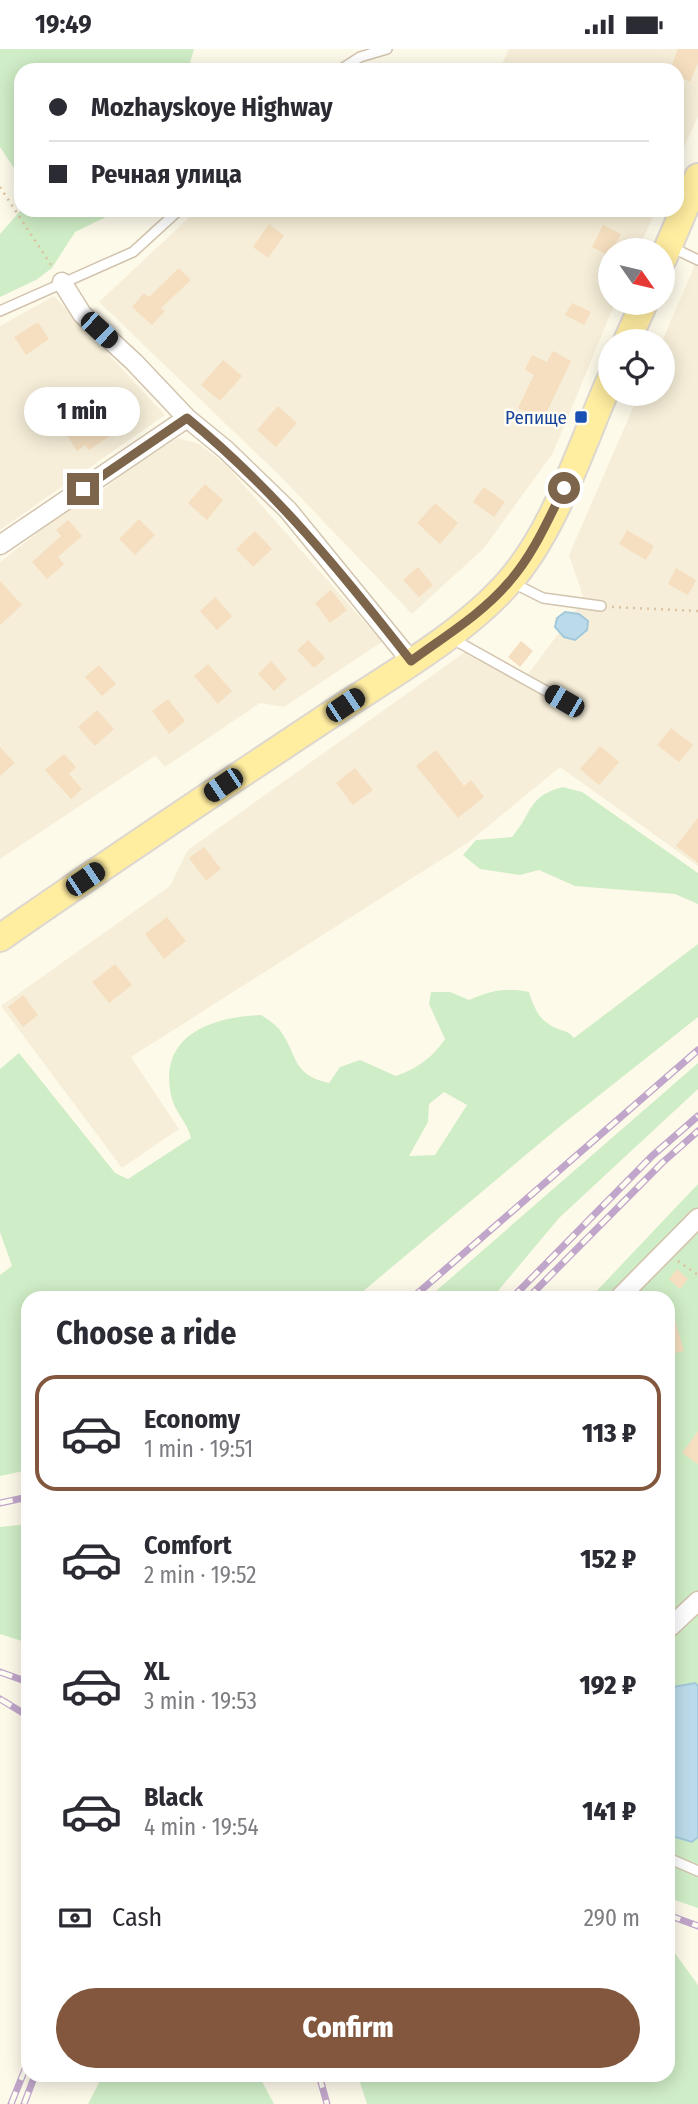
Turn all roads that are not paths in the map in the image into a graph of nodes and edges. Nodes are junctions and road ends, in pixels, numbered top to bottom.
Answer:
1 (387, 49) edge
2 (351, 63) edge
3 (698, 177) edge
4 (684, 210) edge
5 (171, 217) edge
6 (681, 217) edge
7 (672, 238) edge
8 (676, 254) edge
9 (698, 260) edge
10 (62, 282) junction
11 (0, 311) edge
12 (599, 406) edge
13 (187, 418) junction
14 (0, 545) edge
15 (510, 582) junction
16 (601, 606) road end
17 (447, 635) junction
18 (411, 661) junction
19 (564, 701) dead end
20 (0, 938) edge
21 (698, 1218) edge
22 (626, 1291) edge
23 (698, 1601) edge
24 (675, 1622) edge
25 (675, 1861) edge
26 (698, 1871) edge

1 - 2 lane
3 - 4 main road
5 - 10 lane
6 - 7 main road
8 - 9 lane
10 - 11 lane
10 - 13 street
12 - 15 main road
13 - 14 street
13 - 18 street
15 - 16 lane
15 - 17 main road
17 - 18 main road
17 - 19 lane
18 - 20 main road
21 - 22 street
23 - 24 street
25 - 26 lane

